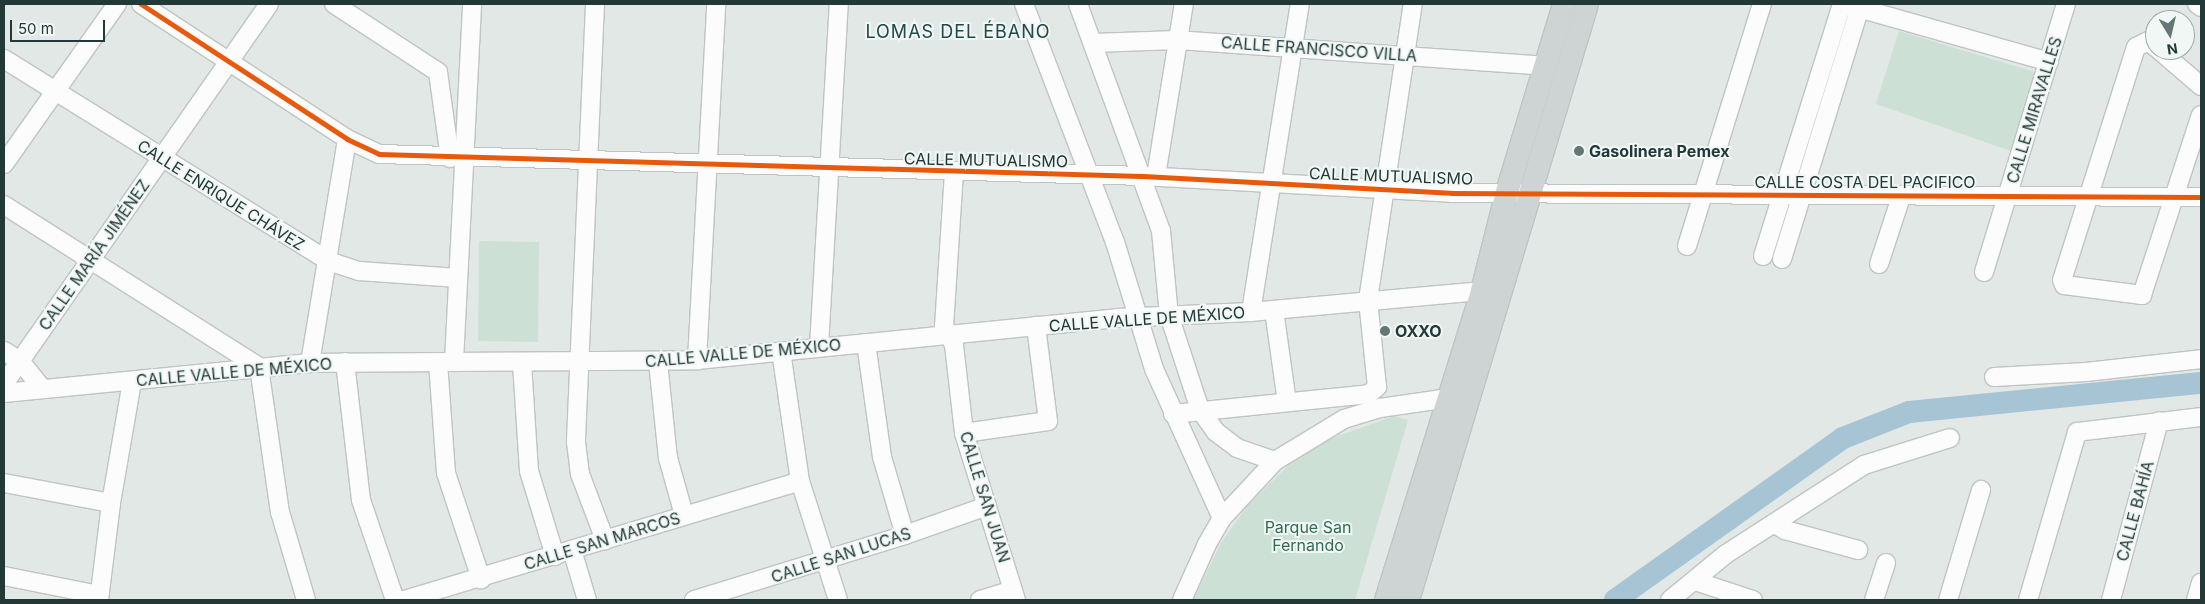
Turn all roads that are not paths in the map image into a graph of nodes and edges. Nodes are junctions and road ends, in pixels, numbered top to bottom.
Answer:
1 (117, 4) edge
2 (141, 4) edge
3 (269, 4) edge
4 (334, 4) edge
5 (472, 4) edge
6 (595, 4) edge
7 (716, 4) edge
8 (838, 4) edge
9 (1024, 4) edge
10 (1078, 4) edge
11 (1184, 4) edge
12 (1300, 4) edge
13 (1414, 4) edge
14 (1564, 4) edge
15 (1587, 4) edge
16 (1762, 4) edge
17 (2066, 4) edge
18 (2197, 4) edge
19 (1851, 5) edge
20 (2201, 8) edge
21 (1177, 40) junction
22 (2145, 42) edge
23 (1093, 43) junction
24 (1293, 49) junction
25 (1405, 55) junction
26 (4, 58) edge
27 (2171, 60) edge
28 (228, 62) junction
29 (2049, 62) junction
30 (1546, 66) junction
31 (2201, 86) edge
32 (54, 92) junction
33 (2201, 115) edge
34 (347, 139) junction
35 (161, 158) junction
36 (457, 158) junction
37 (588, 161) junction
38 (4, 164) edge
39 (708, 165) junction
40 (829, 168) junction
41 (954, 172) junction
42 (1091, 175) junction
43 (1148, 176) junction
44 (1273, 184) junction
45 (1384, 190) junction
46 (1518, 193) junction
47 (1703, 193) junction
48 (2092, 194) junction
49 (1782, 195) junction
50 (1802, 195) junction
51 (2008, 195) junction
52 (2174, 196) junction
53 (1901, 197) junction
54 (2201, 197) edge
55 (4, 205) edge
56 (1686, 246) dead end
57 (1764, 256) dead end
58 (1782, 259) dead end
59 (89, 261) junction
60 (328, 261) junction
61 (1879, 264) dead end
62 (1984, 272) dead end
63 (458, 278) junction
64 (1482, 291) junction
65 (1368, 300) junction
66 (1274, 310) junction
67 (1251, 312) junction
68 (1169, 315) junction
69 (1137, 316) junction
70 (1036, 326) junction
71 (949, 334) junction
72 (866, 343) junction
73 (819, 348) junction
74 (4, 351) edge
75 (781, 351) junction
76 (2201, 359) edge
77 (697, 360) junction
78 (20, 361) junction
79 (345, 362) junction
80 (446, 362) junction
81 (580, 362) junction
82 (658, 362) junction
83 (310, 363) junction
84 (522, 363) junction
85 (258, 367) junction
86 (1994, 377) dead end
87 (132, 382) junction
88 (4, 384) edge
89 (42, 388) junction
90 (4, 393) edge
91 (1449, 398) junction
92 (1287, 402) junction
93 (1200, 410) junction
94 (1173, 414) junction
95 (2201, 416) edge
96 (2159, 422) junction
97 (964, 433) junction
98 (1950, 438) dead end
99 (1275, 461) junction
100 (800, 481) junction
101 (4, 483) edge
102 (1982, 490) dead end
103 (111, 503) junction
104 (988, 506) junction
105 (684, 515) junction
106 (1222, 518) junction
107 (1775, 524) junction
108 (905, 535) junction
109 (605, 540) junction
110 (572, 550) junction
111 (1858, 550) dead end
112 (555, 556) junction
113 (826, 560) junction
114 (1886, 563) dead end
115 (4, 576) edge
116 (481, 579) junction
117 (1695, 581) junction
118 (2201, 583) edge
119 (1014, 595) edge
120 (99, 598) edge
121 (306, 600) edge
122 (395, 600) edge
123 (404, 600) edge
124 (587, 600) edge
125 (694, 600) edge
126 (838, 600) edge
127 (980, 600) edge
128 (1182, 600) edge
129 (1386, 600) edge
130 (1408, 600) edge
131 (1670, 600) edge
132 (1754, 600) edge
133 (1874, 600) edge
134 (1948, 600) edge
135 (2028, 600) edge
136 (2111, 600) edge
137 (2196, 600) edge

1 - 32 street
2 - 28 street, CALLE MUTUALISMO
3 - 28 street, CALLE MARÍA JIMÉNEZ
4 - 36 street
5 - 36 street
6 - 37 street
7 - 39 street
8 - 40 street
9 - 42 street
10 - 23 street
11 - 21 street
12 - 24 street
13 - 25 street
14 - 30 main road
15 - 46 main road
16 - 47 street
17 - 29 street, CALLE MIRAVALLES
18 - 20 street
19 - 29 street
19 - 49 street
19 - 50 street
21 - 23 street, CALLE FRANCISCO VILLA
21 - 24 street, CALLE FRANCISCO VILLA
21 - 43 street
22 - 48 street
23 - 43 street
24 - 25 street, CALLE FRANCISCO VILLA
24 - 44 street
25 - 30 street, CALLE FRANCISCO VILLA
25 - 45 street
26 - 32 street, CALLE ENRIQUE CHÁVEZ
27 - 31 street
28 - 34 street, CALLE MUTUALISMO
28 - 35 street, CALLE MARÍA JIMÉNEZ
29 - 51 street, CALLE MIRAVALLES
30 - 46 main road
32 - 35 street, CALLE ENRIQUE CHÁVEZ
32 - 38 street
33 - 52 street
34 - 36 street, CALLE MUTUALISMO
34 - 60 street
35 - 59 street, CALLE MARÍA JIMÉNEZ
35 - 60 street, CALLE ENRIQUE CHÁVEZ
36 - 37 street, CALLE MUTUALISMO
36 - 63 street
37 - 39 street, CALLE MUTUALISMO
37 - 81 street
39 - 40 street, CALLE MUTUALISMO
39 - 77 street
40 - 41 street, CALLE MUTUALISMO
40 - 73 street
41 - 42 street, CALLE MUTUALISMO
41 - 71 street, CALLE SAN JUAN
42 - 43 street, CALLE MUTUALISMO
42 - 69 street
43 - 44 street, CALLE MUTUALISMO
43 - 68 street
44 - 45 street, CALLE MUTUALISMO
44 - 67 street
45 - 46 street, CALLE MUTUALISMO
45 - 65 street
46 - 47 street, CALLE COSTA DEL PACIFICO
46 - 64 main road
46 - 130 main road
47 - 49 street, CALLE COSTA DEL PACIFICO
47 - 56 street
48 - 51 street, CALLE COSTA DEL PACIFICO
48 - 52 street, CALLE COSTA DEL PACIFICO
48 - 52 street
49 - 50 street, CALLE COSTA DEL PACIFICO
49 - 57 street
50 - 53 street, CALLE COSTA DEL PACIFICO
50 - 58 street
51 - 53 street, CALLE COSTA DEL PACIFICO
51 - 62 street, CALLE MIRAVALLES
52 - 54 street, CALLE COSTA DEL PACIFICO
53 - 61 street
55 - 59 street
59 - 78 street, CALLE MARÍA JIMÉNEZ
59 - 85 street
60 - 63 street, CALLE ENRIQUE CHÁVEZ
60 - 83 street
63 - 80 street
64 - 65 street, CALLE VALLE DE MÉXICO
64 - 91 main road
65 - 66 street, CALLE VALLE DE MÉXICO
65 - 92 street
66 - 67 street, CALLE VALLE DE MÉXICO
66 - 92 street
67 - 68 street, CALLE VALLE DE MÉXICO
68 - 69 street, CALLE VALLE DE MÉXICO
68 - 93 street
69 - 70 street, CALLE VALLE DE MÉXICO
69 - 94 street
70 - 71 street, CALLE VALLE DE MÉXICO
70 - 97 street
71 - 72 street, CALLE VALLE DE MÉXICO
71 - 97 street, CALLE SAN JUAN
72 - 73 street, CALLE VALLE DE MÉXICO
72 - 108 street
73 - 75 street, CALLE VALLE DE MÉXICO
74 - 78 street
75 - 77 street, CALLE VALLE DE MÉXICO
75 - 100 street
76 - 86 street
77 - 82 street, CALLE VALLE DE MÉXICO
78 - 88 street, CALLE MARÍA JIMÉNEZ
78 - 89 street
79 - 80 street, CALLE VALLE DE MÉXICO
79 - 83 street, CALLE VALLE DE MÉXICO
79 - 122 street
80 - 84 street, CALLE VALLE DE MÉXICO
80 - 116 street
81 - 82 street, CALLE VALLE DE MÉXICO
81 - 84 street, CALLE VALLE DE MÉXICO
81 - 109 street
82 - 105 street
83 - 85 street, CALLE VALLE DE MÉXICO
84 - 112 street
85 - 87 street, CALLE VALLE DE MÉXICO
85 - 121 street
87 - 89 street, CALLE VALLE DE MÉXICO
87 - 103 street
89 - 90 street, CALLE VALLE DE MÉXICO
91 - 99 street
91 - 129 main road
92 - 93 street
93 - 94 street
93 - 99 street
94 - 106 street
95 - 96 street
96 - 135 street
96 - 136 street, CALLE BAHÍA
97 - 104 street, CALLE SAN JUAN
98 - 107 street
99 - 106 street
100 - 105 street, CALLE SAN MARCOS
100 - 113 street
101 - 103 street
102 - 134 street
103 - 120 street
104 - 108 street, CALLE SAN LUCAS
104 - 119 street, CALLE SAN JUAN
105 - 109 street, CALLE SAN MARCOS
106 - 128 street
107 - 111 street
107 - 117 street
108 - 113 street, CALLE SAN LUCAS
109 - 110 street, CALLE SAN MARCOS
110 - 112 street, CALLE SAN MARCOS
110 - 124 street
112 - 116 street, CALLE SAN MARCOS
113 - 125 street, CALLE SAN LUCAS
113 - 126 street
114 - 133 street
115 - 120 street
116 - 123 street, CALLE SAN MARCOS
117 - 131 street
117 - 132 street
118 - 137 street
119 - 127 street

